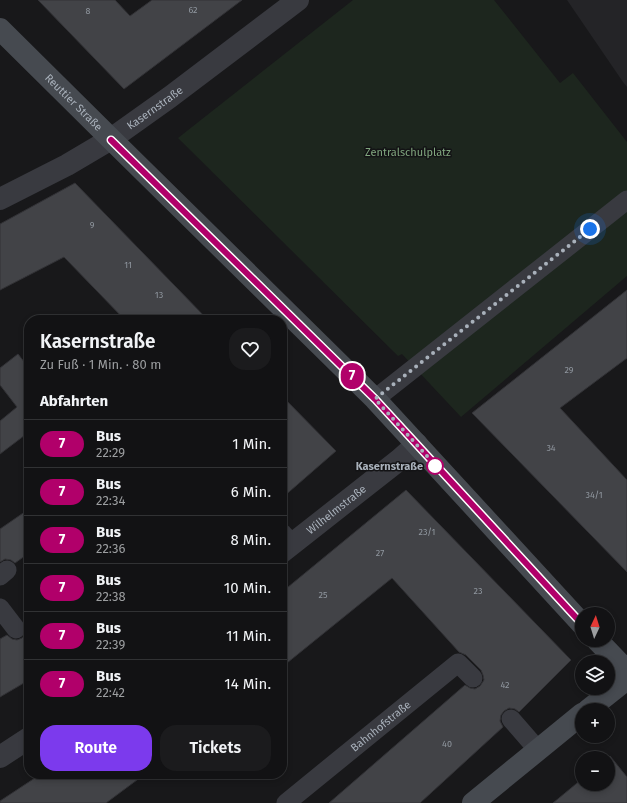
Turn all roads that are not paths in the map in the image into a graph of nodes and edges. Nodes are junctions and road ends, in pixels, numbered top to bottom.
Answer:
1 (298, 0) edge
2 (0, 29) edge
3 (111, 140) junction
4 (0, 198) edge
5 (627, 200) edge
6 (375, 399) junction
7 (417, 444) junction
8 (287, 542) edge
9 (0, 608) edge
10 (575, 616) edge
11 (16, 629) dead end
12 (604, 647) edge
13 (627, 672) edge
14 (473, 678) dead end
15 (627, 679) edge
16 (597, 703) edge
17 (511, 719) dead end
18 (575, 720) edge
19 (24, 741) edge
20 (538, 750) junction
21 (0, 756) edge
22 (286, 803) edge
23 (473, 803) edge

1 - 3 street, Kasernstraße
2 - 3 main road, Reuttier Straße
3 - 4 street, Kasernstraße
3 - 6 main road, Reuttier Straße
5 - 6 lane
6 - 7 main road, Reuttier Straße
7 - 8 street, Wilhelmstraße
7 - 10 main road, Reuttier Straße
9 - 11 lane
12 - 13 main road
14 - 22 lane, Bahnhofstraße
15 - 16 main road
17 - 20 lane
18 - 20 main road
19 - 21 street
20 - 23 main road

